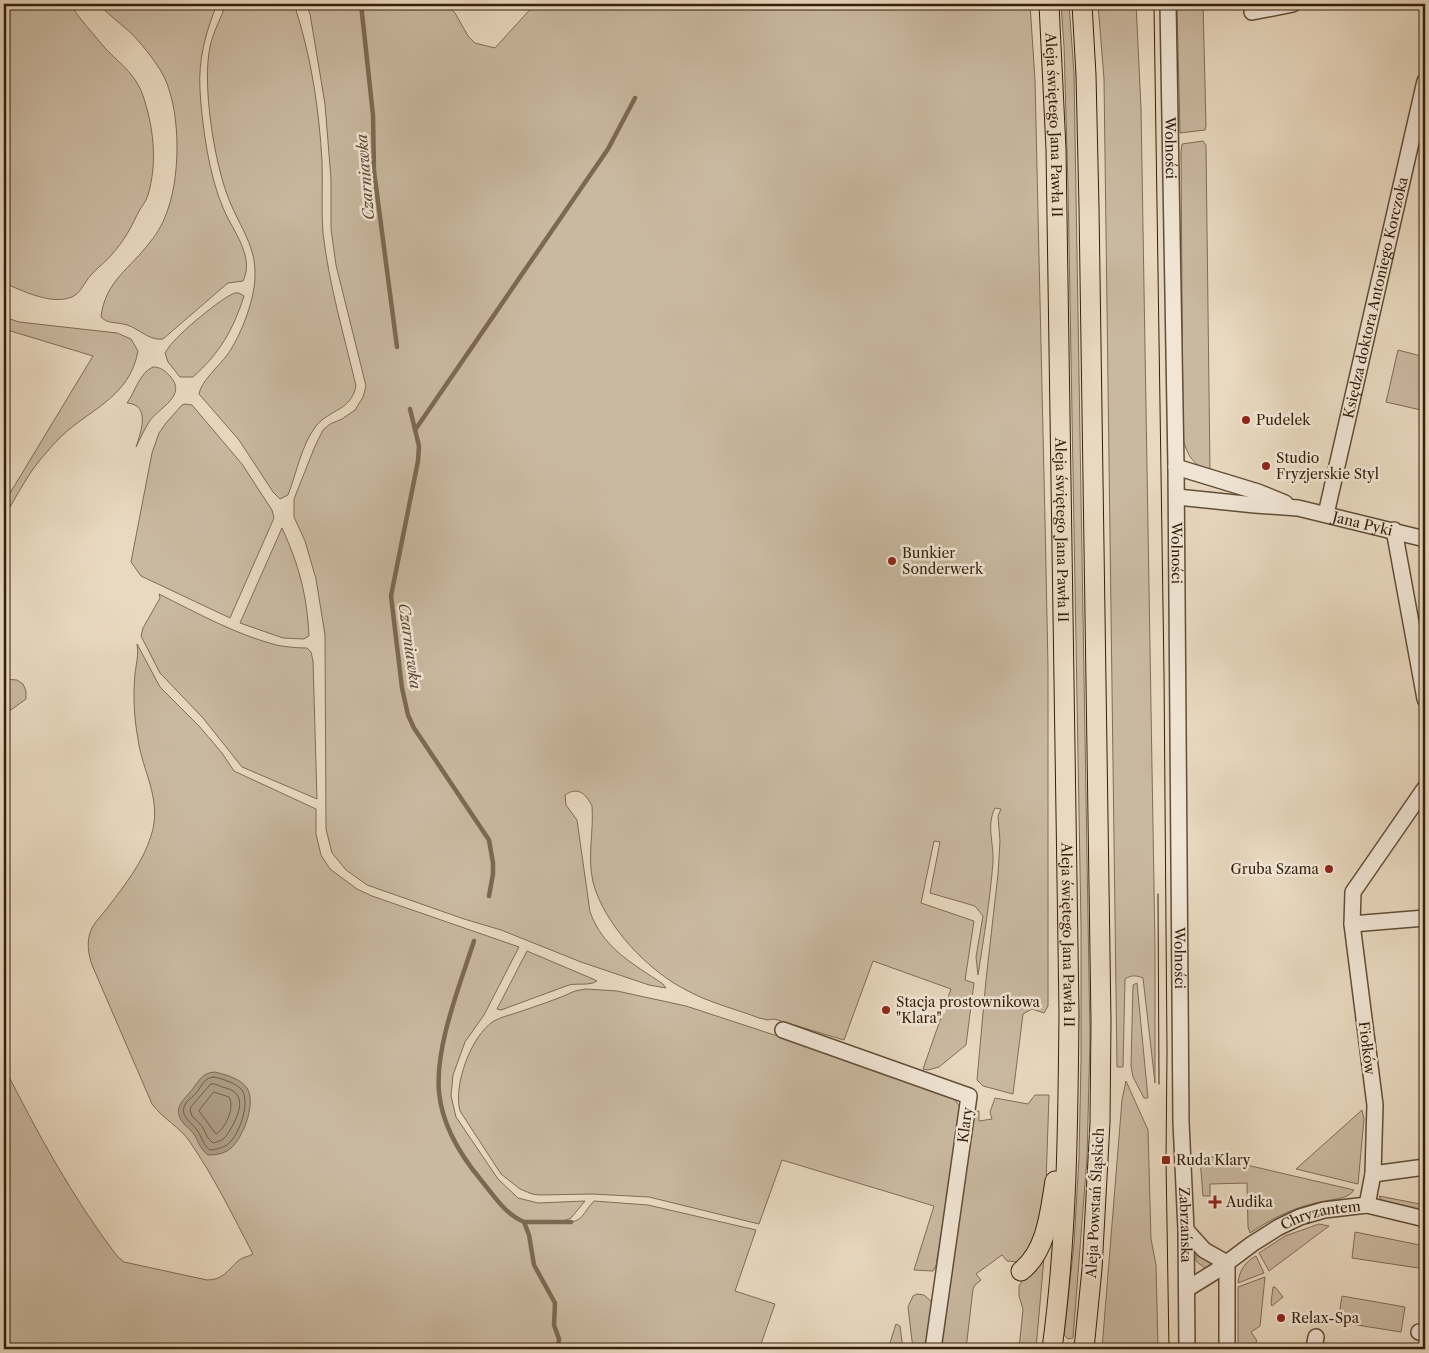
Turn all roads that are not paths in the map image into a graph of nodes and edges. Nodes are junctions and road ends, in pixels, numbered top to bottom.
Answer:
1 (1049, 4) edge
2 (1082, 4) edge
3 (1168, 4) edge
4 (1293, 4) edge
5 (1252, 12) dead end
6 (1425, 81) edge
7 (1176, 468) junction
8 (1177, 497) junction
9 (1298, 508) junction
10 (1326, 514) junction
11 (1394, 530) junction
12 (1425, 538) edge
13 (1425, 699) edge
14 (1425, 788) edge
15 (1425, 918) edge
16 (1352, 924) junction
17 (783, 1030) dead end
18 (1181, 1101) joint
19 (1068, 1109) junction
20 (1425, 1167) edge
21 (1373, 1174) junction
22 (1367, 1206) junction
23 (1425, 1219) edge
24 (1186, 1230) junction
25 (1227, 1263) junction
26 (1021, 1271) dead end
27 (1187, 1289) junction
28 (933, 1349) edge
29 (1052, 1349) edge
30 (1084, 1349) edge
31 (1186, 1349) edge
32 (1227, 1349) edge

1 - 19 main road, Aleja świętego Jana Pawła II
2 - 30 main road, Aleja Powstań Śląskich
3 - 7 street, Wolności
4 - 5 street
6 - 10 street, Księdza doktora Antoniego Korczoka
7 - 8 street, Wolności
7 - 9 street, Jana Pyki
8 - 9 street, Jana Pyki
8 - 18 street, Wolności
9 - 10 street, Jana Pyki
10 - 11 street, Jana Pyki
11 - 12 street, Jana Pyki
11 - 13 street
14 - 16 street, Fiołków
15 - 16 street
16 - 21 street, Fiołków
17 - 28 street, Klary
18 - 24 street, Zabrzańska
19 - 26 main road
19 - 29 main road
20 - 21 street
21 - 22 street, Fiołków
22 - 23 street, Chryzantem
22 - 25 street, Chryzantem
24 - 25 street
24 - 27 street, Zabrzańska
25 - 27 street, Chryzantem
25 - 32 street
27 - 31 street, Zabrzańska

